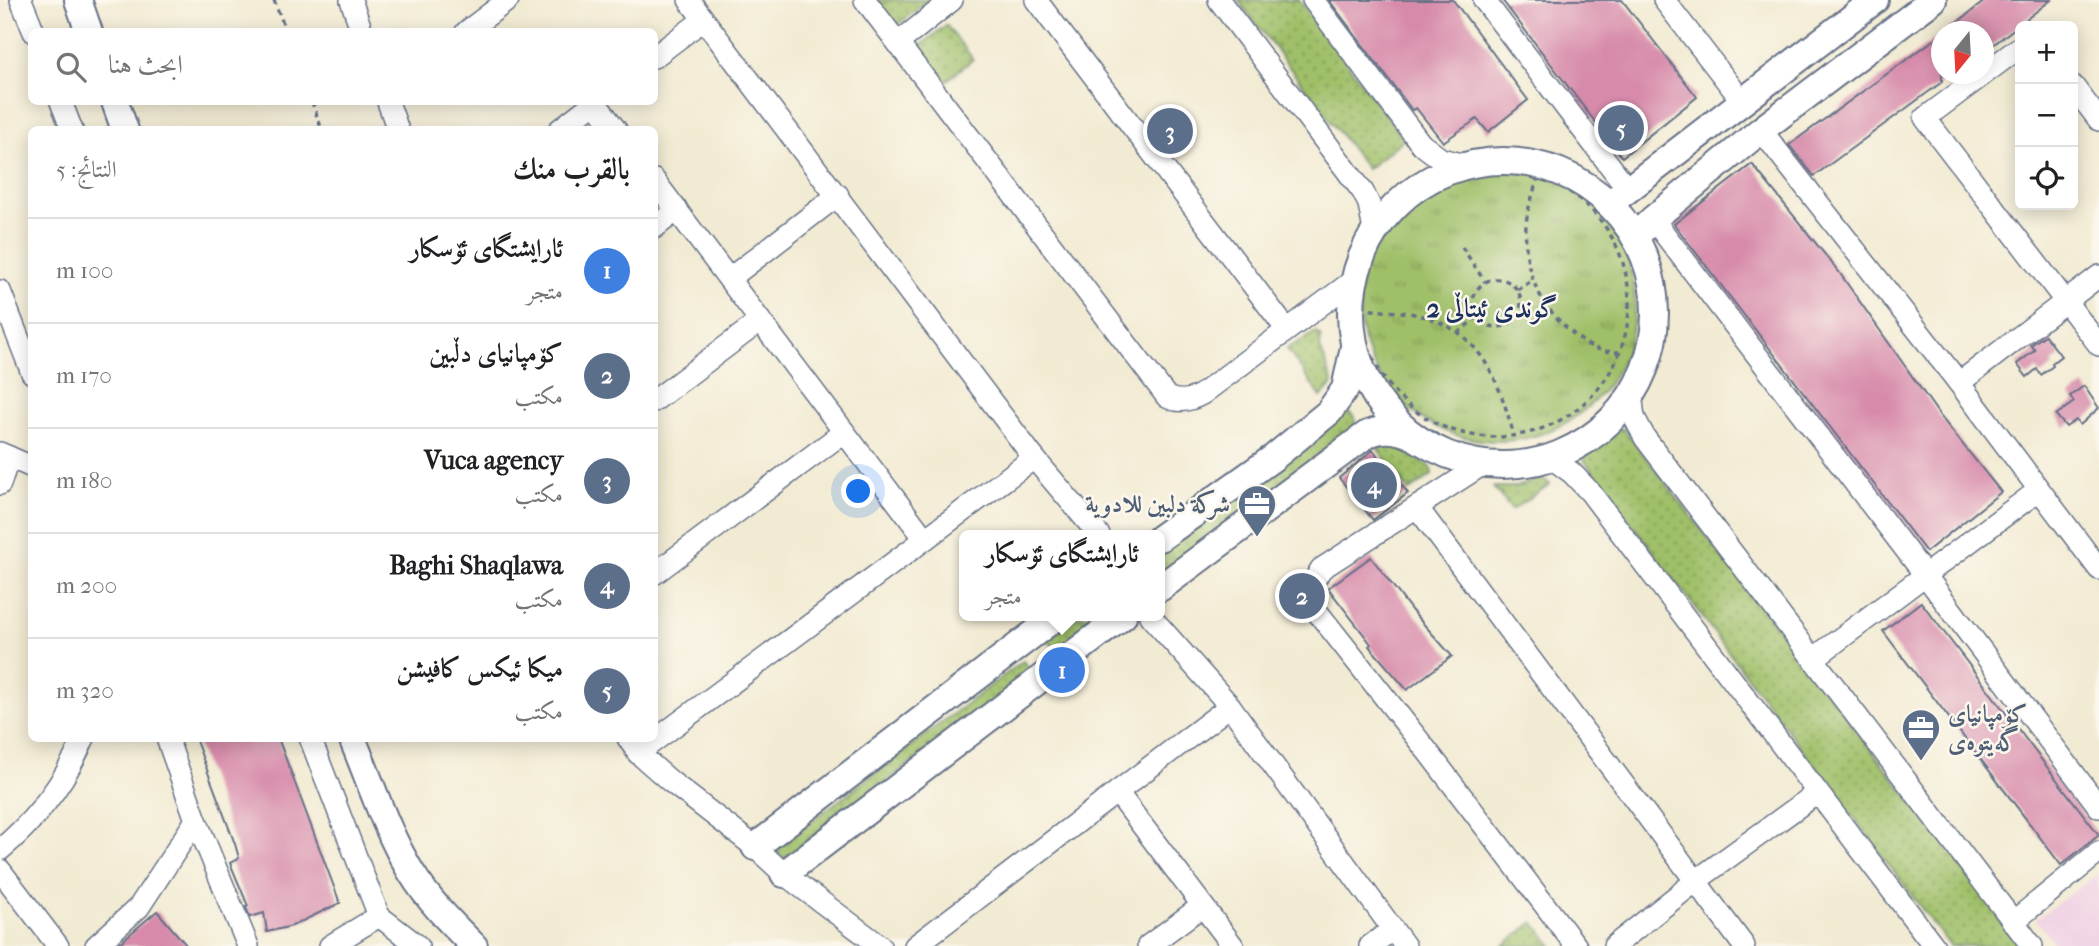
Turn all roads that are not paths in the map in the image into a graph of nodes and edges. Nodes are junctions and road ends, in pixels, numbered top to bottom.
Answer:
1 (21, 0) edge
2 (78, 0) edge
3 (351, 0) edge
4 (508, 0) edge
5 (689, 0) edge
6 (865, 0) edge
7 (952, 0) edge
8 (1036, 0) edge
9 (1219, 0) edge
10 (1313, 0) edge
11 (1484, 0) edge
12 (1664, 0) edge
13 (1875, 0) edge
14 (1933, 0) edge
15 (704, 20) junction
16 (32, 28) edge
17 (88, 28) edge
18 (361, 28) edge
19 (471, 28) edge
20 (898, 43) junction
21 (2015, 51) edge
22 (658, 54) edge
23 (2078, 93) edge
24 (1743, 102) junction
25 (62, 105) edge
26 (116, 105) edge
27 (389, 105) edge
28 (591, 105) edge
29 (597, 105) edge
30 (2099, 120) edge
31 (70, 126) edge
32 (124, 126) edge
33 (397, 126) edge
34 (564, 126) edge
35 (613, 126) edge
36 (1761, 130) junction
37 (1465, 165) junction
38 (658, 185) edge
39 (838, 195) junction
40 (1618, 196) junction
41 (677, 210) junction
42 (658, 225) edge
43 (1644, 228) junction
44 (1374, 231) junction
45 (2099, 275) edge
46 (729, 279) junction
47 (1354, 280) junction
48 (0, 291) edge
49 (2066, 301) junction
50 (5, 316) edge
51 (760, 320) junction
52 (1287, 330) junction
53 (1354, 345) junction
54 (2099, 345) edge
55 (28, 365) edge
56 (1959, 383) junction
57 (1631, 394) junction
58 (658, 398) edge
59 (844, 432) junction
60 (1418, 438) junction
61 (5, 455) edge
62 (1550, 457) junction
63 (1034, 458) junction
64 (1485, 463) junction
65 (28, 465) edge
66 (0, 484) edge
67 (2039, 490) junction
68 (1417, 506) junction
69 (1095, 530) edge
70 (1165, 534) edge
71 (925, 539) junction
72 (2099, 569) edge
73 (658, 571) edge
74 (1925, 575) junction
75 (1165, 584) edge
76 (1050, 621) edge
77 (1116, 621) edge
78 (1154, 621) edge
79 (1031, 635) junction
80 (1813, 659) junction
81 (1055, 666) junction
82 (1230, 706) junction
83 (658, 728) edge
84 (81, 742) edge
85 (168, 742) edge
86 (312, 742) edge
87 (354, 742) edge
88 (633, 746) edge
89 (1117, 792) junction
90 (1817, 793) junction
91 (2099, 807) edge
92 (196, 820) junction
93 (755, 847) junction
94 (0, 850) edge
95 (2099, 852) edge
96 (0, 870) edge
97 (783, 874) junction
98 (1696, 880) junction
99 (1202, 906) junction
100 (379, 916) junction
101 (2013, 922) junction
102 (1399, 938) edge
103 (58, 946) edge
104 (96, 946) edge
105 (248, 946) edge
106 (330, 946) edge
107 (418, 946) edge
108 (474, 946) edge
109 (880, 946) edge
110 (915, 946) edge
111 (1148, 946) edge
112 (1233, 946) edge
113 (1370, 946) edge
114 (1576, 946) edge
115 (1614, 946) edge
116 (1744, 946) edge
117 (1934, 946) edge
118 (2032, 946) edge

1 - 16 street
2 - 17 street
3 - 18 street
4 - 19 street
5 - 15 street
6 - 20 street
7 - 20 street
8 - 52 street
9 - 44 street
10 - 37 street
11 - 40 street
12 - 24 street
13 - 24 street
14 - 36 street
15 - 22 street
15 - 39 street
20 - 52 street
21 - 49 street
23 - 30 street
24 - 40 street
25 - 31 street
26 - 32 street
27 - 33 street
28 - 34 street
29 - 35 street
36 - 43 street
36 - 56 street
37 - 40 street
37 - 44 street
38 - 41 street
39 - 46 street
39 - 63 street
40 - 43 street
41 - 42 street
41 - 46 street
43 - 57 street
43 - 74 street
44 - 47 street
45 - 49 street
46 - 51 street
47 - 52 street
47 - 53 street
48 - 50 street
49 - 54 street
49 - 56 street
50 - 55 street
51 - 58 street
51 - 59 street
53 - 60 street
53 - 70 street
56 - 67 street
57 - 62 street
57 - 80 street
59 - 71 street
59 - 73 street
60 - 64 street
60 - 75 street
61 - 65 street
61 - 66 street
62 - 64 street
62 - 90 street
63 - 69 street
63 - 71 street
64 - 68 street
67 - 72 street
67 - 74 street
68 - 98 street
68 - 114 street
71 - 83 street
74 - 80 street
74 - 91 street
76 - 79 street
77 - 81 street
78 - 82 street
79 - 81 street
79 - 93 street
80 - 101 street
81 - 97 street
82 - 89 street
82 - 102 street
84 - 94 street
85 - 92 street
86 - 100 street
87 - 108 street
88 - 93 street
89 - 99 street
89 - 110 street
90 - 98 street
90 - 117 street
92 - 104 street
92 - 105 street
93 - 97 street
95 - 101 street
96 - 103 street
97 - 109 street
98 - 115 street
98 - 116 street
99 - 111 street
99 - 112 street
100 - 106 street
100 - 107 street
101 - 118 street
102 - 113 street

